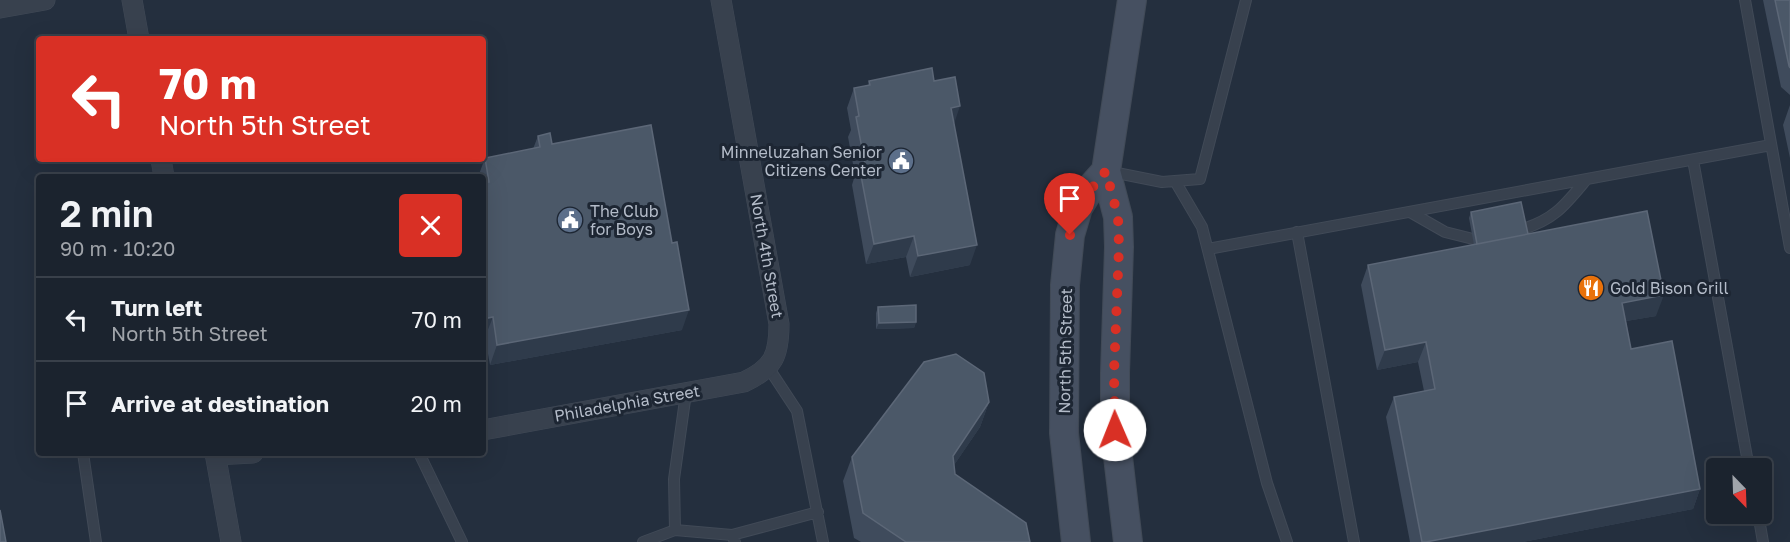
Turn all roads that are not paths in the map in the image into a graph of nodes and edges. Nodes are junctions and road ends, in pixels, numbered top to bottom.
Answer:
1 (45, 0) edge
2 (132, 0) edge
3 (721, 0) edge
4 (1132, 0) edge
5 (1246, 0) edge
6 (1745, 0) edge
7 (0, 8) edge
8 (138, 36) edge
9 (1771, 145) junction
10 (1694, 160) junction
11 (1106, 171) junction
12 (1586, 180) junction
13 (1175, 181) junction
14 (1410, 212) junction
15 (1523, 229) edge
16 (1297, 232) junction
17 (1473, 239) edge
18 (1790, 248) edge
19 (1208, 249) junction
20 (768, 367) junction
21 (686, 393) junction
22 (486, 429) edge
23 (83, 456) edge
24 (215, 456) edge
25 (420, 456) edge
26 (1747, 458) edge
27 (818, 512) junction
28 (1760, 524) edge
29 (675, 530) junction
30 (733, 538) edge
31 (96, 542) edge
32 (231, 542) edge
33 (462, 542) edge
34 (643, 542) edge
35 (823, 542) edge
36 (1076, 542) edge
37 (1128, 542) edge
38 (1287, 542) edge
39 (1354, 542) edge
40 (1763, 542) edge

1 - 7 street
2 - 8 street
3 - 20 street, North 4th Street
4 - 11 main road
5 - 13 lane
6 - 9 lane
9 - 10 lane
9 - 18 lane
10 - 12 lane
10 - 26 lane
11 - 13 lane
11 - 36 main road, North 5th Street
11 - 37 main road
12 - 14 lane
12 - 15 lane
13 - 19 lane
14 - 16 lane
14 - 17 lane
16 - 19 lane
16 - 39 lane
19 - 38 lane
20 - 21 street, Philadelphia Street
20 - 27 lane
21 - 22 street, Philadelphia Street
21 - 29 lane
23 - 31 lane
24 - 32 street
25 - 33 lane
27 - 30 lane
27 - 35 lane
28 - 40 lane
29 - 30 lane
29 - 34 lane

